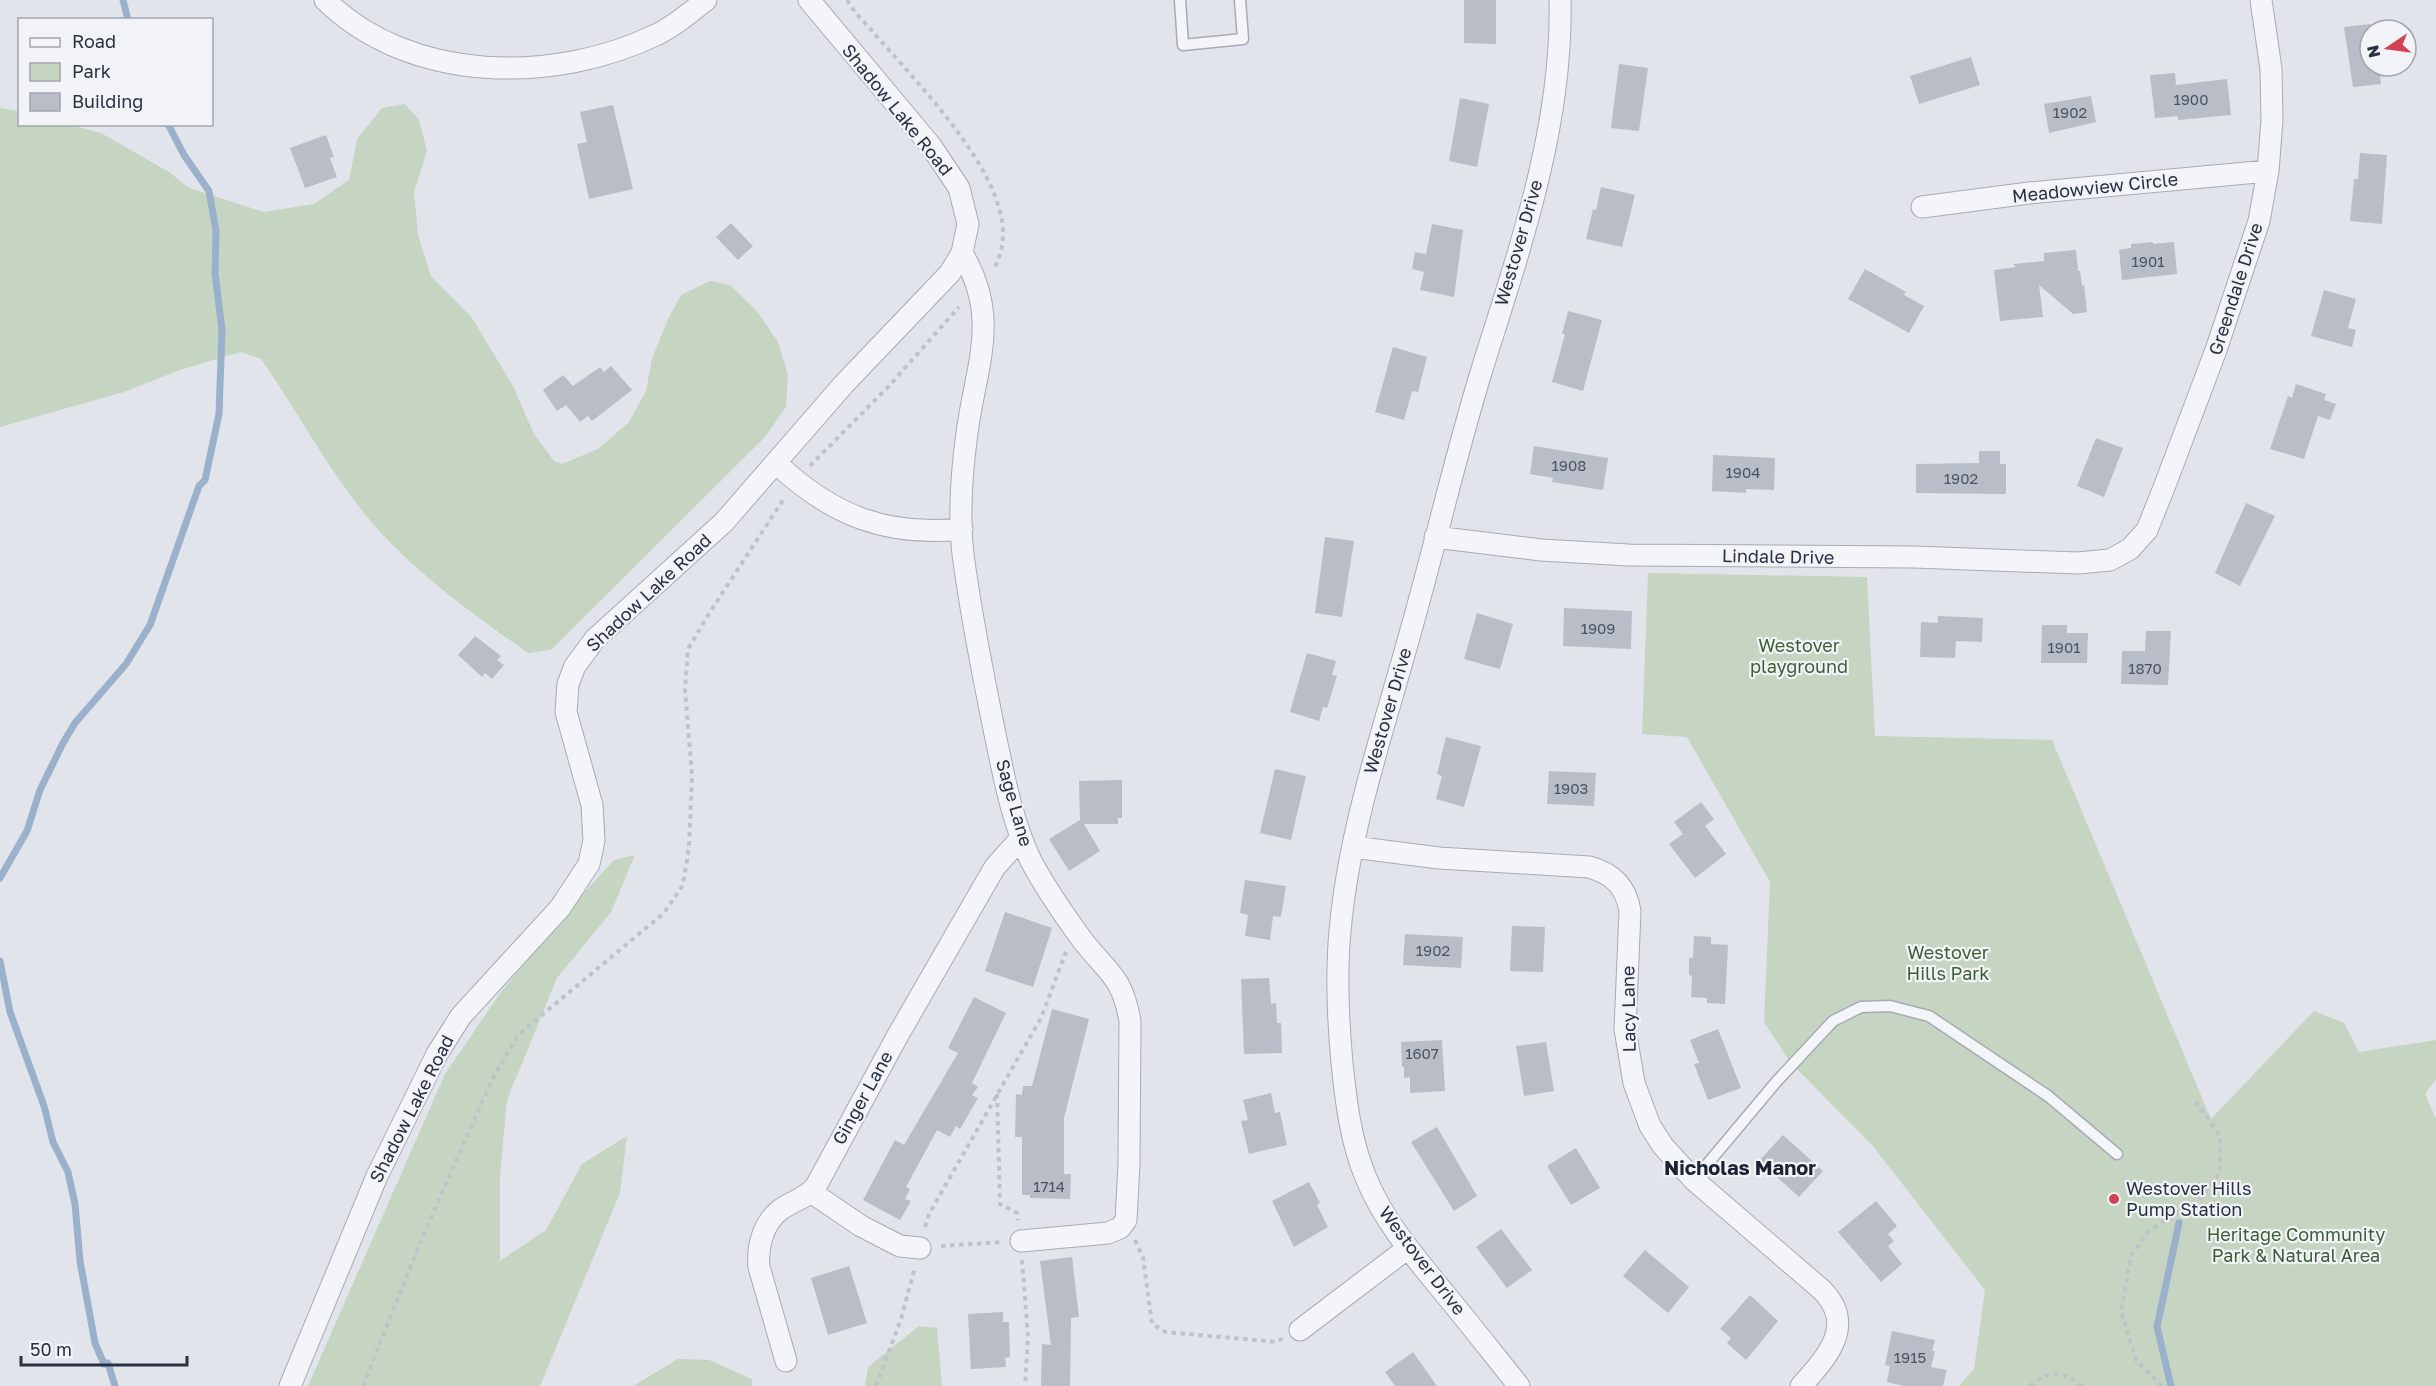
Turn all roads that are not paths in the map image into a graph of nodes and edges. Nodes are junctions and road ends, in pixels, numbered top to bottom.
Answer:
1 (325, 0) edge
2 (706, 0) edge
3 (809, 0) edge
4 (1180, 0) edge
5 (1240, 0) edge
6 (1560, 0) edge
7 (2261, 0) edge
8 (2268, 171) junction
9 (1922, 207) dead end
10 (962, 253) junction
11 (776, 463) junction
12 (962, 530) junction
13 (1435, 537) junction
14 (2120, 555) joint
15 (1021, 838) junction
16 (1353, 848) junction
17 (2117, 1154) dead end
18 (1694, 1180) junction
19 (812, 1192) junction
20 (1021, 1241) road end
21 (920, 1248) road end
22 (1407, 1248) junction
23 (1300, 1330) road end
24 (786, 1361) dead end
25 (290, 1386) edge
26 (1519, 1386) edge
27 (1801, 1386) edge

1 - 2 street
3 - 10 street, Shadow Lake Road
4 - 5 lane
6 - 13 street, Westover Drive
7 - 8 street, Greendale Drive
8 - 9 street, Meadowview Circle
8 - 14 street, Greendale Drive
10 - 11 street, Shadow Lake Road
10 - 12 street, Sage Lane
11 - 12 street
11 - 25 street, Shadow Lake Road
12 - 15 street, Sage Lane
13 - 14 street, Lindale Drive
13 - 16 street, Westover Drive
15 - 19 street, Ginger Lane
15 - 20 street, Sage Lane
16 - 18 street, Lacy Lane
16 - 22 street, Westover Drive
17 - 18 lane
18 - 27 street, Lacy Lane
19 - 21 street
19 - 24 street
22 - 23 street
22 - 26 street, Westover Drive

